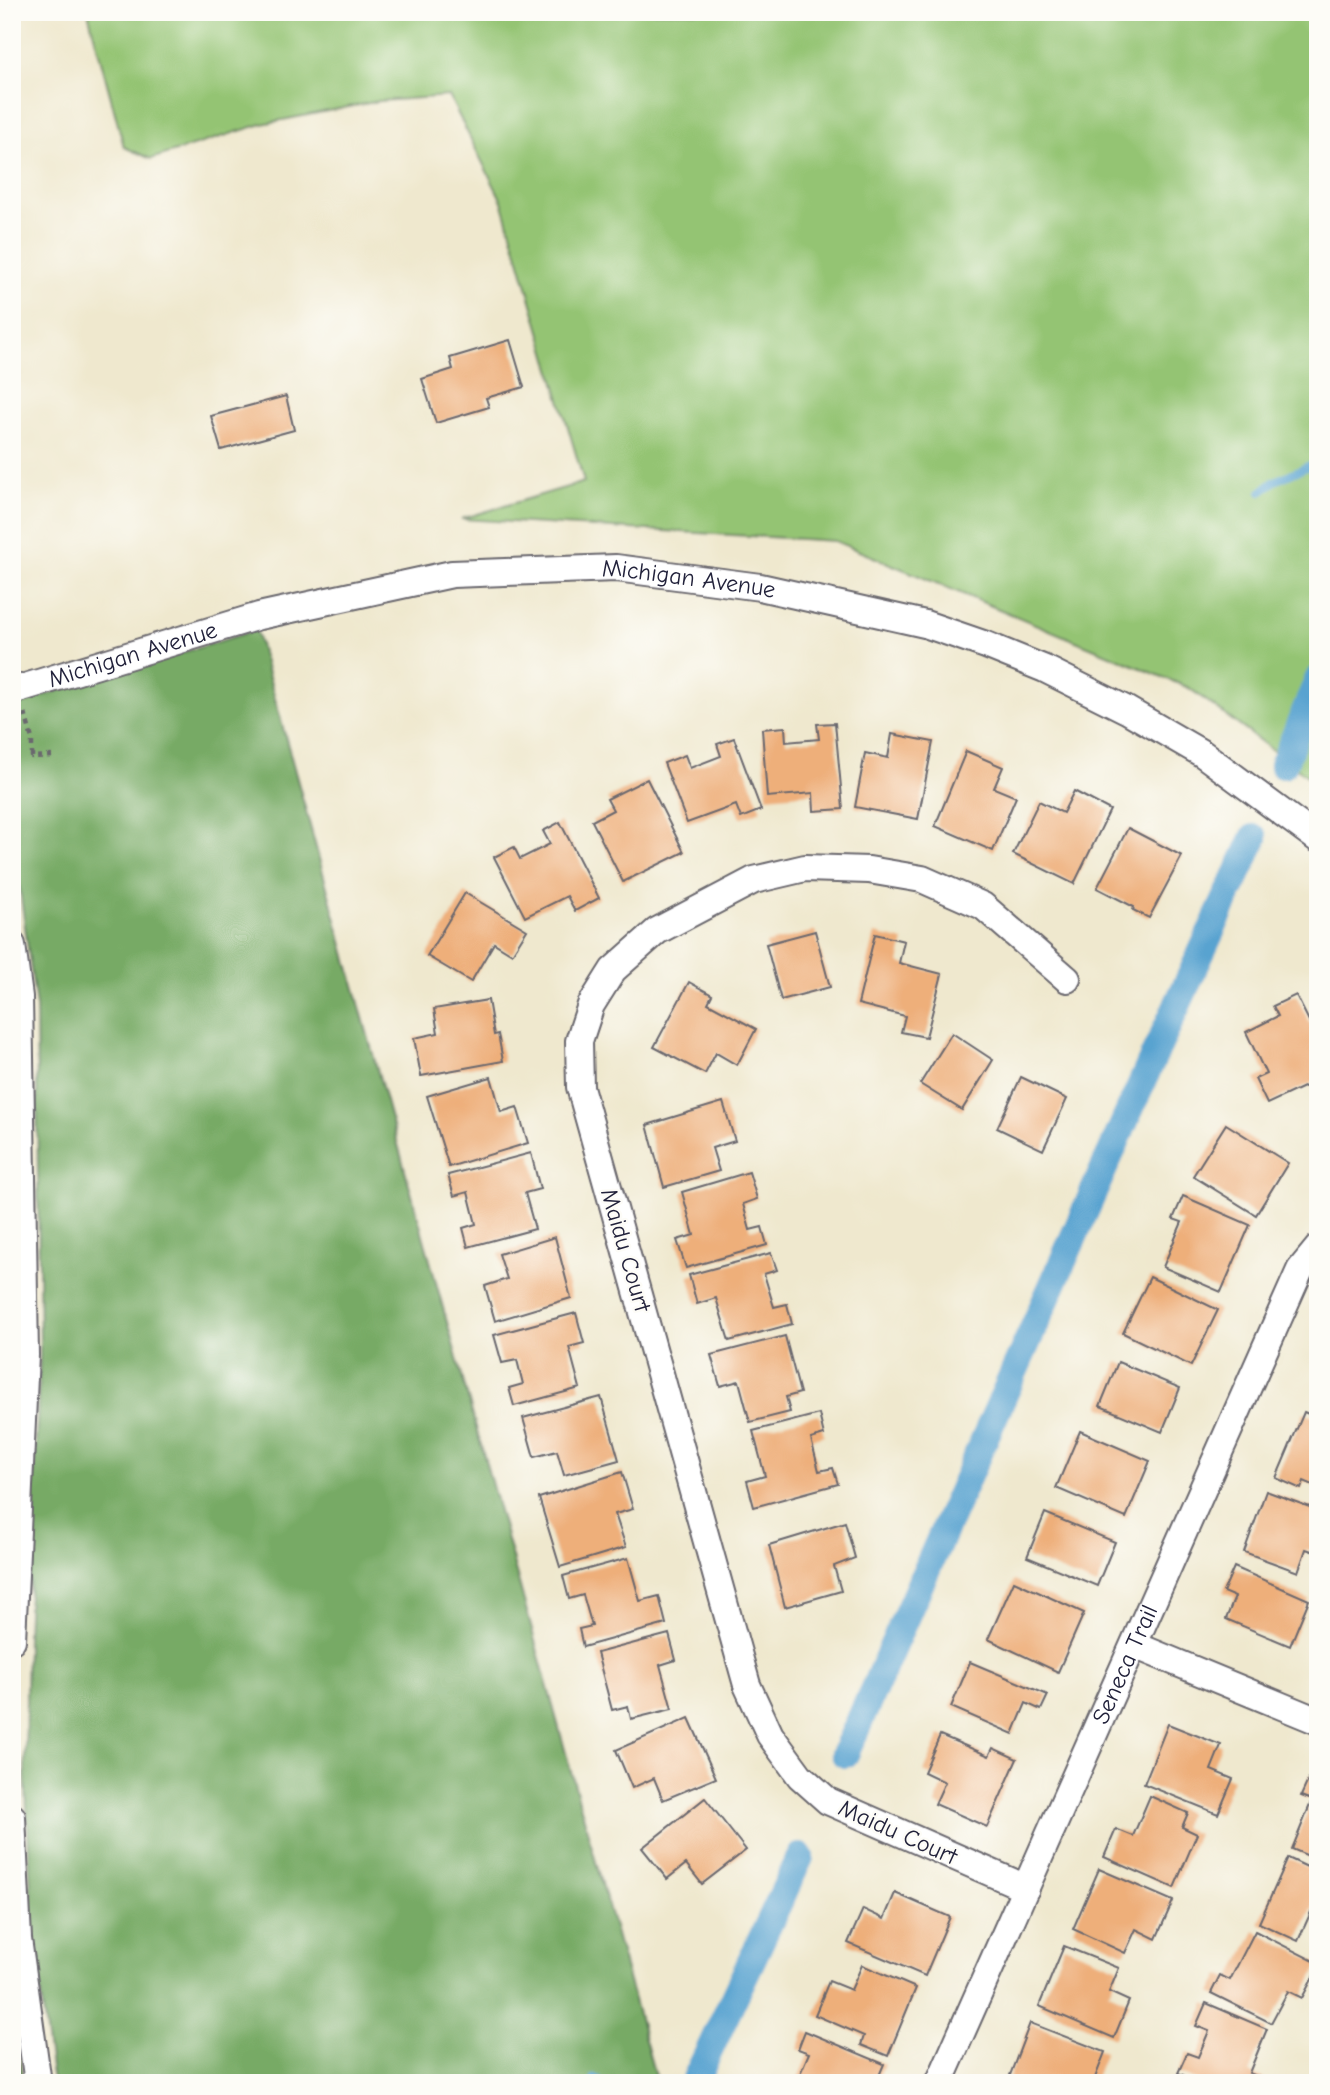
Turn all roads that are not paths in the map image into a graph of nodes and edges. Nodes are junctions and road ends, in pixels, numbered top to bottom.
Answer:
1 (15, 690) edge
2 (1318, 839) edge
3 (12, 945) edge
4 (1067, 979) dead end
5 (1318, 1248) edge
6 (12, 1640) edge
7 (1134, 1645) junction
8 (1318, 1721) edge
9 (12, 1817) edge
10 (1026, 1888) junction
11 (38, 2083) edge
12 (939, 2083) edge

1 - 2 street, Michigan Avenue
3 - 6 street
4 - 10 street, Maidu Court
5 - 7 street, Seneca Trail
7 - 8 street
7 - 10 street, Seneca Trail
9 - 11 street
10 - 12 street, Seneca Trail

